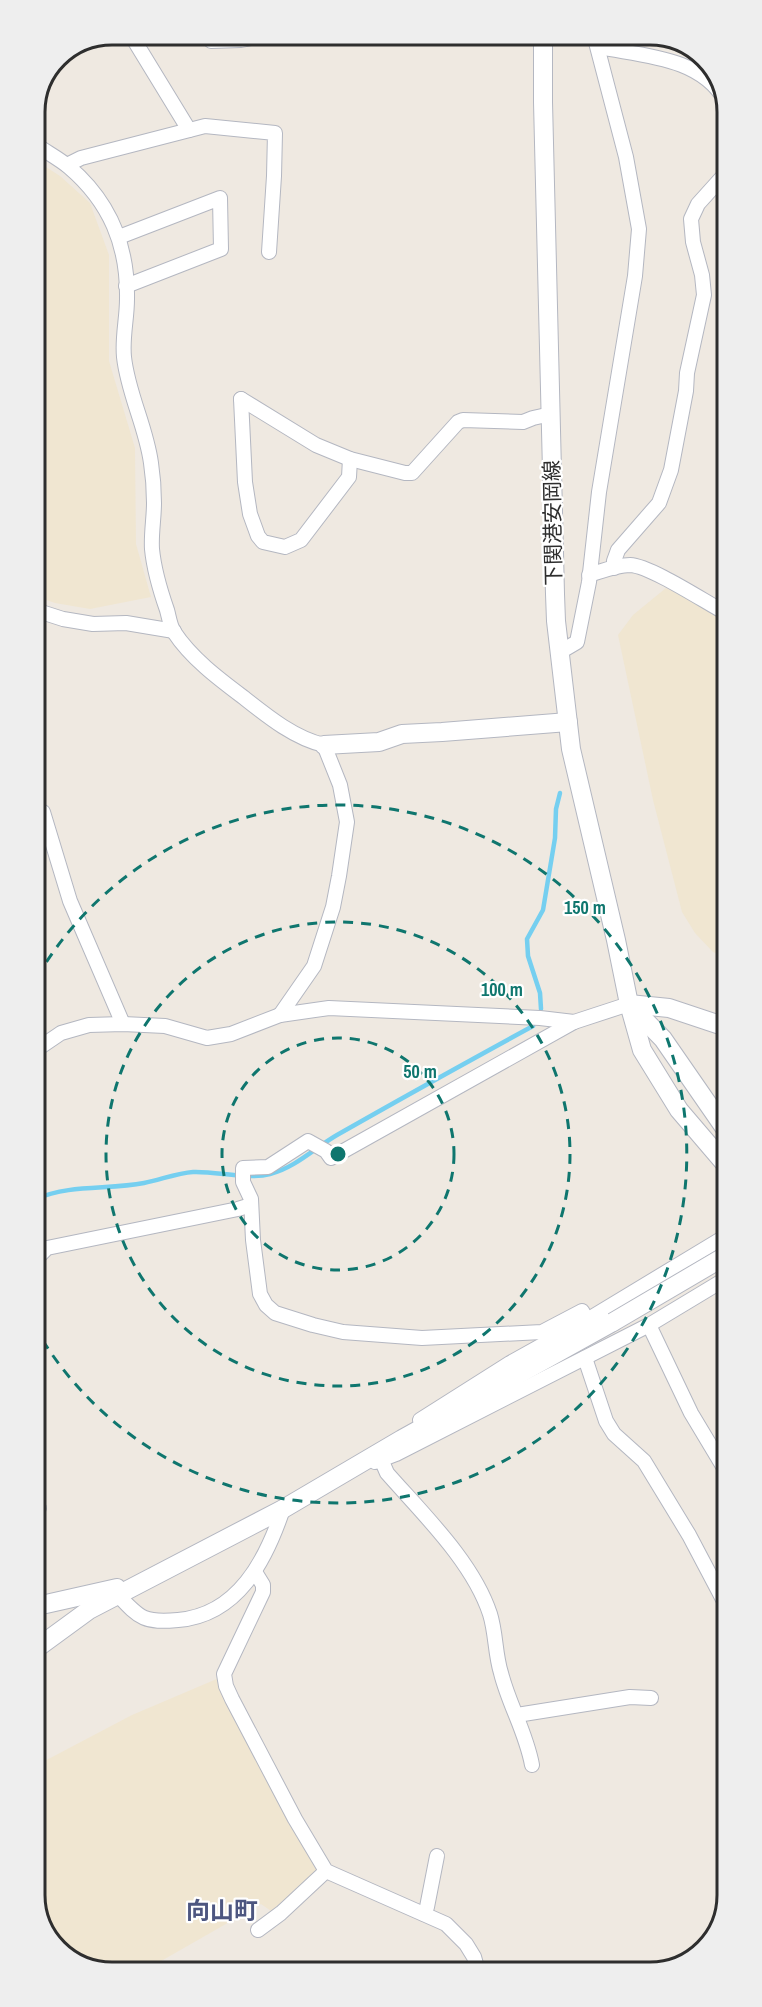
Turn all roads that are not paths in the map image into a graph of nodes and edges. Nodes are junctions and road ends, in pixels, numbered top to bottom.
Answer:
1 (138, 45) edge
2 (543, 45) edge
3 (598, 45) edge
4 (612, 45) edge
5 (709, 80) edge
6 (189, 130) junction
7 (45, 151) edge
8 (67, 165) junction
9 (717, 183) edge
10 (119, 237) junction
11 (269, 252) dead end
12 (126, 286) junction
13 (551, 414) junction
14 (350, 459) junction
15 (614, 568) junction
16 (589, 575) junction
17 (717, 608) edge
18 (45, 613) edge
19 (174, 631) junction
20 (560, 652) junction
21 (568, 722) junction
22 (324, 745) junction
23 (45, 819) edge
24 (628, 1004) junction
25 (280, 1015) junction
26 (574, 1022) junction
27 (123, 1024) junction
28 (717, 1024) edge
29 (45, 1044) edge
30 (717, 1117) edge
31 (717, 1155) edge
32 (251, 1205) junction
33 (717, 1241) edge
34 (45, 1250) edge
35 (717, 1260) edge
36 (717, 1284) edge
37 (587, 1320) junction
38 (649, 1325) junction
39 (585, 1358) junction
40 (717, 1456) edge
41 (381, 1459) junction
42 (329, 1482) junction
43 (283, 1509) junction
44 (255, 1572) junction
45 (143, 1582) junction
46 (717, 1588) edge
47 (118, 1595) junction
48 (45, 1604) edge
49 (45, 1642) edge
50 (651, 1698) dead end
51 (517, 1715) junction
52 (532, 1765) dead end
53 (437, 1856) dead end
54 (326, 1871) junction
55 (424, 1914) junction
56 (258, 1930) dead end
57 (475, 1962) edge

1 - 6 street
2 - 13 main road, 下関港安岡線
3 - 16 street
4 - 5 street
6 - 8 street
6 - 11 street
7 - 8 street
8 - 10 street
9 - 15 street
10 - 12 street
10 - 12 street
12 - 19 street
13 - 14 street
13 - 20 main road, 下関港安岡線
14 - 14 street
15 - 16 street
15 - 17 street
16 - 20 street
18 - 19 street
19 - 22 street
20 - 21 main road, 下関港安岡線
21 - 22 main road
21 - 24 main road, 下関港安岡線
22 - 25 street
23 - 27 street
24 - 26 street
24 - 28 main road
24 - 30 main road
24 - 31 main road, 下関港安岡線
25 - 26 street
25 - 27 street
26 - 32 street
27 - 29 street
32 - 34 street
32 - 37 street
33 - 37 street
35 - 42 main road, bridge
36 - 38 street
37 - 42 street
38 - 39 street
38 - 40 street
39 - 41 street
39 - 46 street
41 - 42 street
41 - 51 street
42 - 43 main road
43 - 44 street
43 - 45 main road
44 - 47 street
44 - 54 street
45 - 47 main road
45 - 48 main road
47 - 49 main road
50 - 51 street
51 - 52 street
53 - 55 street
54 - 55 street
54 - 56 street
55 - 57 street

